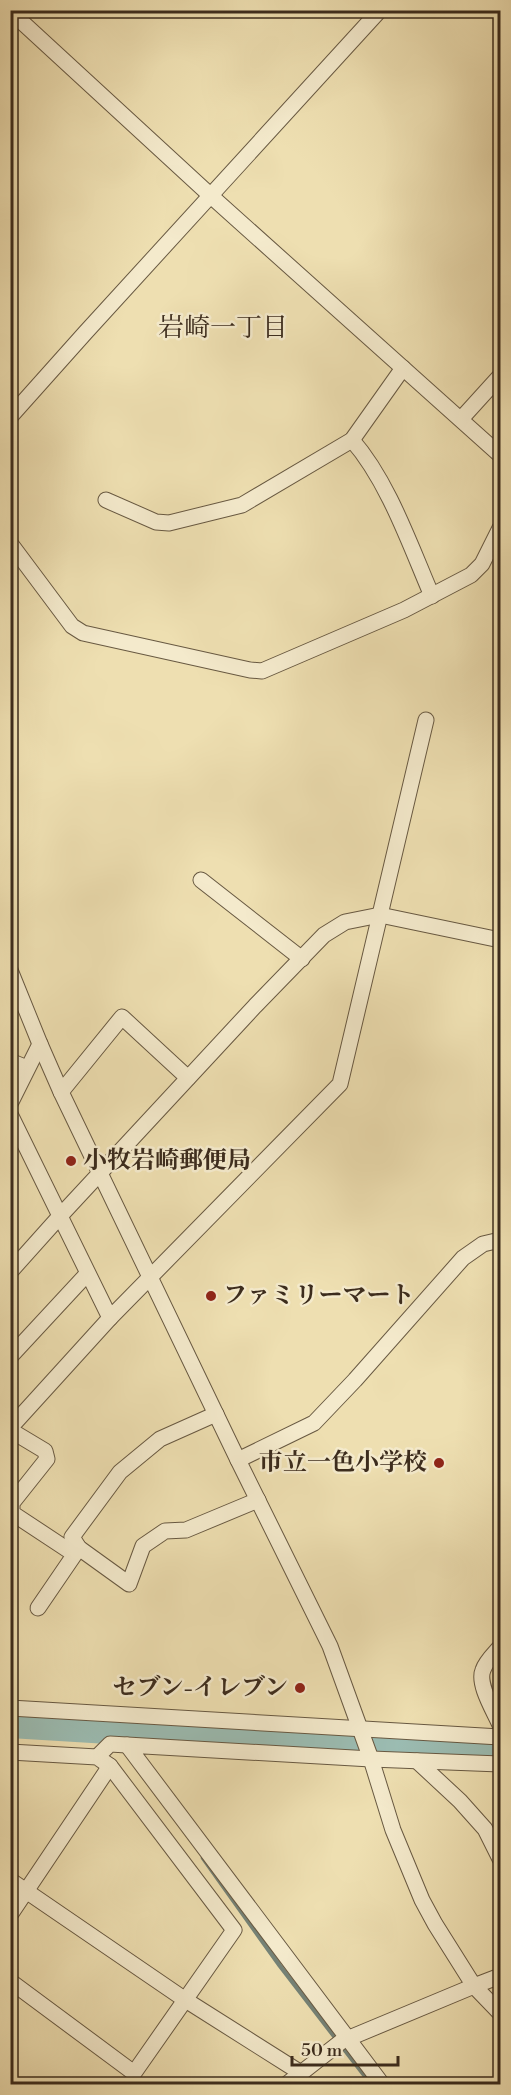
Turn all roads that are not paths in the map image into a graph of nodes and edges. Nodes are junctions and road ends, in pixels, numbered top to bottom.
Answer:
1 (380, 10) edge
2 (10, 11) edge
3 (211, 196) junction
4 (403, 368) junction
5 (501, 376) edge
6 (10, 417) edge
7 (461, 419) junction
8 (352, 440) junction
9 (501, 455) edge
10 (106, 500) dead end
11 (501, 528) edge
12 (12, 548) edge
13 (432, 596) junction
14 (426, 720) dead end
15 (201, 880) dead end
16 (380, 915) junction
17 (501, 940) edge
18 (302, 959) junction
19 (10, 970) edge
20 (40, 1044) junction
21 (10, 1061) edge
22 (27, 1068) junction
23 (188, 1078) junction
24 (61, 1092) junction
25 (10, 1104) edge
26 (10, 1114) edge
27 (100, 1173) junction
28 (61, 1215) junction
29 (501, 1240) edge
30 (10, 1272) edge
31 (87, 1274) junction
32 (150, 1276) junction
33 (110, 1318) junction
34 (10, 1358) edge
35 (216, 1414) junction
36 (10, 1429) edge
37 (238, 1460) junction
38 (258, 1500) junction
39 (79, 1548) junction
40 (38, 1608) dead end
41 (501, 1647) edge
42 (10, 1708) edge
43 (501, 1725) edge
44 (361, 1730) junction
45 (501, 1737) edge
46 (120, 1745) junction
47 (10, 1752) edge
48 (371, 1759) junction
49 (104, 1761) junction
50 (417, 1761) junction
51 (501, 1764) edge
52 (501, 1859) edge
53 (10, 1880) edge
54 (26, 1890) junction
55 (10, 1916) edge
56 (501, 1976) edge
57 (10, 1981) edge
58 (474, 1986) junction
59 (184, 1999) junction
60 (501, 2013) edge
61 (347, 2039) junction
62 (301, 2073) junction
63 (286, 2085) edge
64 (382, 2085) edge

1 - 3 street
2 - 3 street
3 - 4 street
3 - 6 street
4 - 7 street
4 - 8 street
5 - 7 street
7 - 9 street
8 - 10 street
8 - 13 street
11 - 13 street
12 - 13 street
14 - 16 street
15 - 18 street
16 - 17 street
16 - 18 street
16 - 32 street
18 - 23 street
19 - 20 street
20 - 22 street
20 - 24 street
21 - 22 street
22 - 25 street
23 - 24 street
23 - 27 street
24 - 27 street
26 - 28 street
27 - 28 street
27 - 32 street
28 - 30 street
28 - 31 street
29 - 37 street
31 - 33 street
31 - 34 street
32 - 33 street
32 - 35 street
33 - 36 street
35 - 37 street
35 - 39 street
36 - 39 street
37 - 38 street
38 - 39 street
38 - 44 street
39 - 40 street
41 - 43 street
42 - 44 street
44 - 45 street
44 - 48 street
46 - 48 street
46 - 49 street
46 - 61 street
47 - 49 street
48 - 50 street
48 - 58 street
49 - 54 street
49 - 59 street
50 - 51 street
50 - 52 street
53 - 54 street
54 - 55 street
54 - 59 street
56 - 58 street
57 - 59 street
58 - 60 street
58 - 61 street
59 - 62 street
61 - 62 street
61 - 64 street
62 - 63 street

